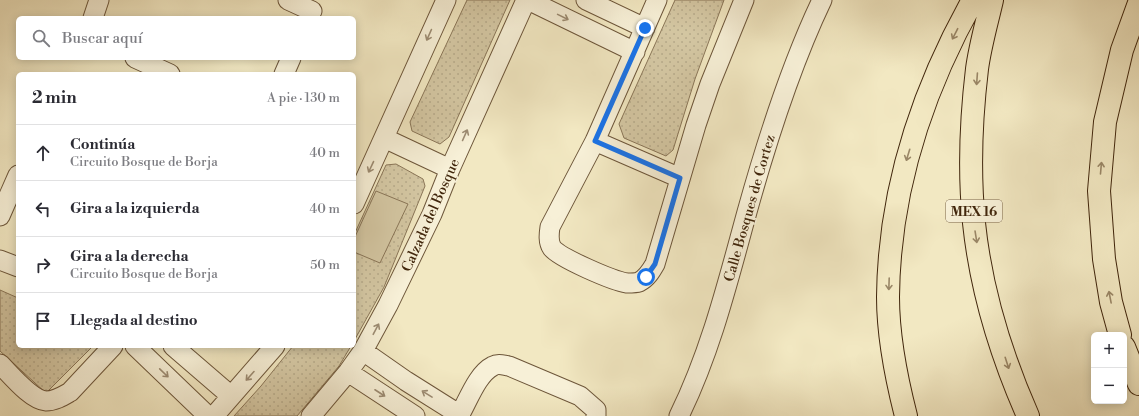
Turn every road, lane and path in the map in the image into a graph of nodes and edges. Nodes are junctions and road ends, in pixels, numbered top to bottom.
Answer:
1 (99, 0) edge
2 (288, 0) edge
3 (446, 0) edge
4 (527, 0) edge
5 (586, 0) edge
6 (657, 0) edge
7 (744, 0) edge
8 (822, 0) edge
9 (973, 0) edge
10 (992, 0) edge
11 (1139, 3) edge
12 (312, 10) edge
13 (94, 16) edge
14 (645, 28) junction
15 (635, 52) junction
16 (139, 60) edge
17 (290, 60) edge
18 (166, 72) edge
19 (285, 72) edge
20 (384, 138) junction
21 (595, 141) junction
22 (450, 169) junction
23 (680, 178) junction
24 (16, 180) edge
25 (356, 200) edge
26 (0, 216) edge
27 (0, 260) edge
28 (16, 266) edge
29 (1119, 332) edge
30 (111, 348) edge
31 (137, 348) edge
32 (175, 348) edge
33 (273, 348) edge
34 (363, 351) junction
35 (1127, 354) edge
36 (0, 364) edge
37 (348, 372) junction
38 (1139, 384) edge
39 (231, 396) junction
40 (460, 415) edge
41 (208, 416) edge
42 (214, 416) edge
43 (310, 416) edge
44 (415, 416) edge
45 (596, 416) edge
46 (679, 416) edge
47 (906, 416) edge
48 (1028, 416) edge

1 - 13 street
2 - 12 street
3 -> 20 street
4 -> 15 street
22 -> 4 street, Calzada del Bosque
5 - 14 street
6 - 14 street
7 - 23 street
8 - 46 street, Calle Bosques de Cortez
9 -> 47 highway
10 -> 48 highway, MEX 16
29 -> 11 highway
14 - 15 street
15 - 21 street
16 - 18 street
17 - 19 street
20 - 22 street
20 -> 25 street
21 - 23 street
21 - 23 street
34 -> 22 street, Calzada del Bosque
24 - 26 street
27 - 28 street
30 - 36 street
31 -> 41 street
32 - 39 street
33 -> 39 street
34 - 37 street, Calzada del Bosque
40 -> 34 street
35 - 38 highway
37 - 43 street, Calzada del Bosque
37 -> 44 street
39 - 42 street
40 - 45 street

